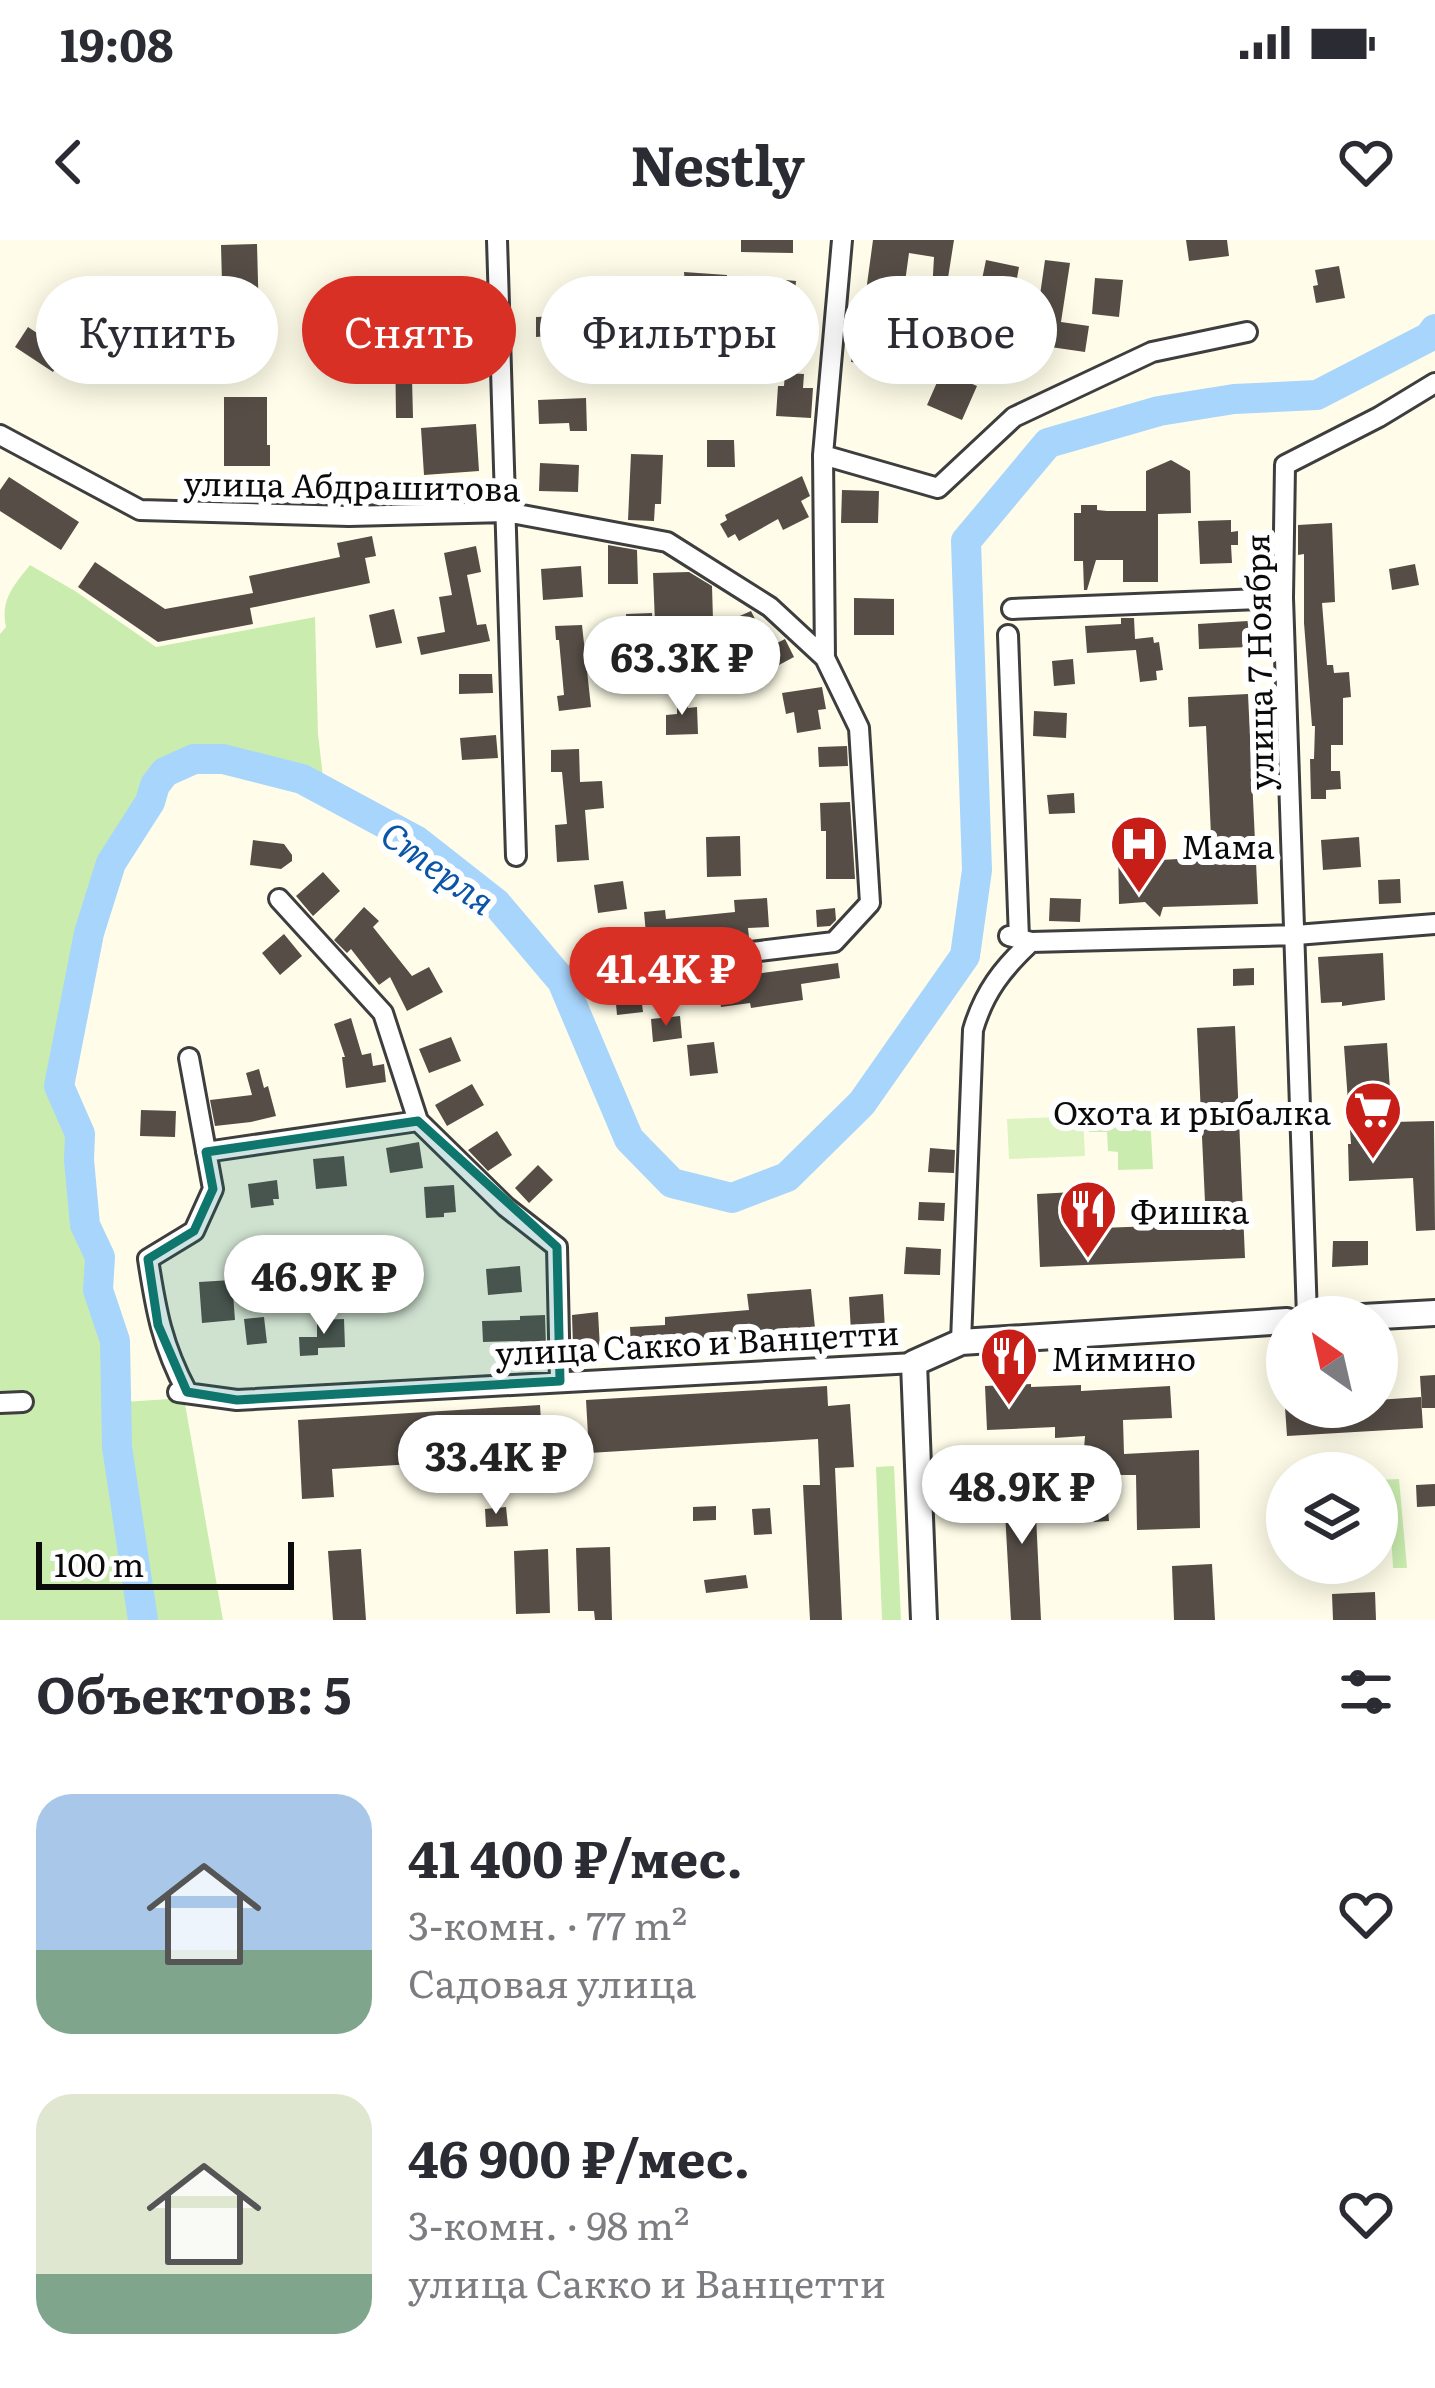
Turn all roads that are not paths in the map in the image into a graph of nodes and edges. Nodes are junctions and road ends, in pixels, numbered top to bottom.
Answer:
1 (497, 240) edge
2 (842, 240) edge
3 (1247, 332) dead end
4 (1435, 383) edge
5 (0, 435) edge
6 (823, 455) junction
7 (506, 512) junction
8 (1283, 598) junction
9 (1012, 609) dead end
10 (1008, 635) dead end
11 (825, 658) junction
12 (516, 856) dead end
13 (279, 899) dead end
14 (1435, 924) edge
15 (1296, 935) junction
16 (1020, 939) junction
17 (602, 970) dead end
18 (189, 1058) dead end
19 (418, 1121) junction
20 (206, 1152) junction
21 (1306, 1296) edge
22 (1435, 1313) edge
23 (1398, 1315) edge
24 (1266, 1322) edge
25 (961, 1342) junction
26 (914, 1364) junction
27 (560, 1381) junction
28 (23, 1402) dead end
29 (0, 1403) edge
30 (924, 1620) edge

1 - 7 street
2 - 6 street
3 - 6 street
4 - 8 street, улица 7 Ноября
5 - 7 street, улица Абдрашитова
6 - 11 street
7 - 11 street, улица Абдрашитова
7 - 12 street
8 - 9 street
8 - 15 street, улица 7 Ноября
10 - 16 street
11 - 17 street
13 - 19 street
14 - 15 street
15 - 16 street
15 - 21 street, улица 7 Ноября
16 - 25 street
18 - 20 street
19 - 20 street
19 - 27 street
20 - 27 street, улица Сакко и Ванцетти
22 - 23 street
24 - 25 street, улица Сакко и Ванцетти
25 - 26 street, улица Сакко и Ванцетти
26 - 27 street, улица Сакко и Ванцетти
26 - 30 street
28 - 29 street

